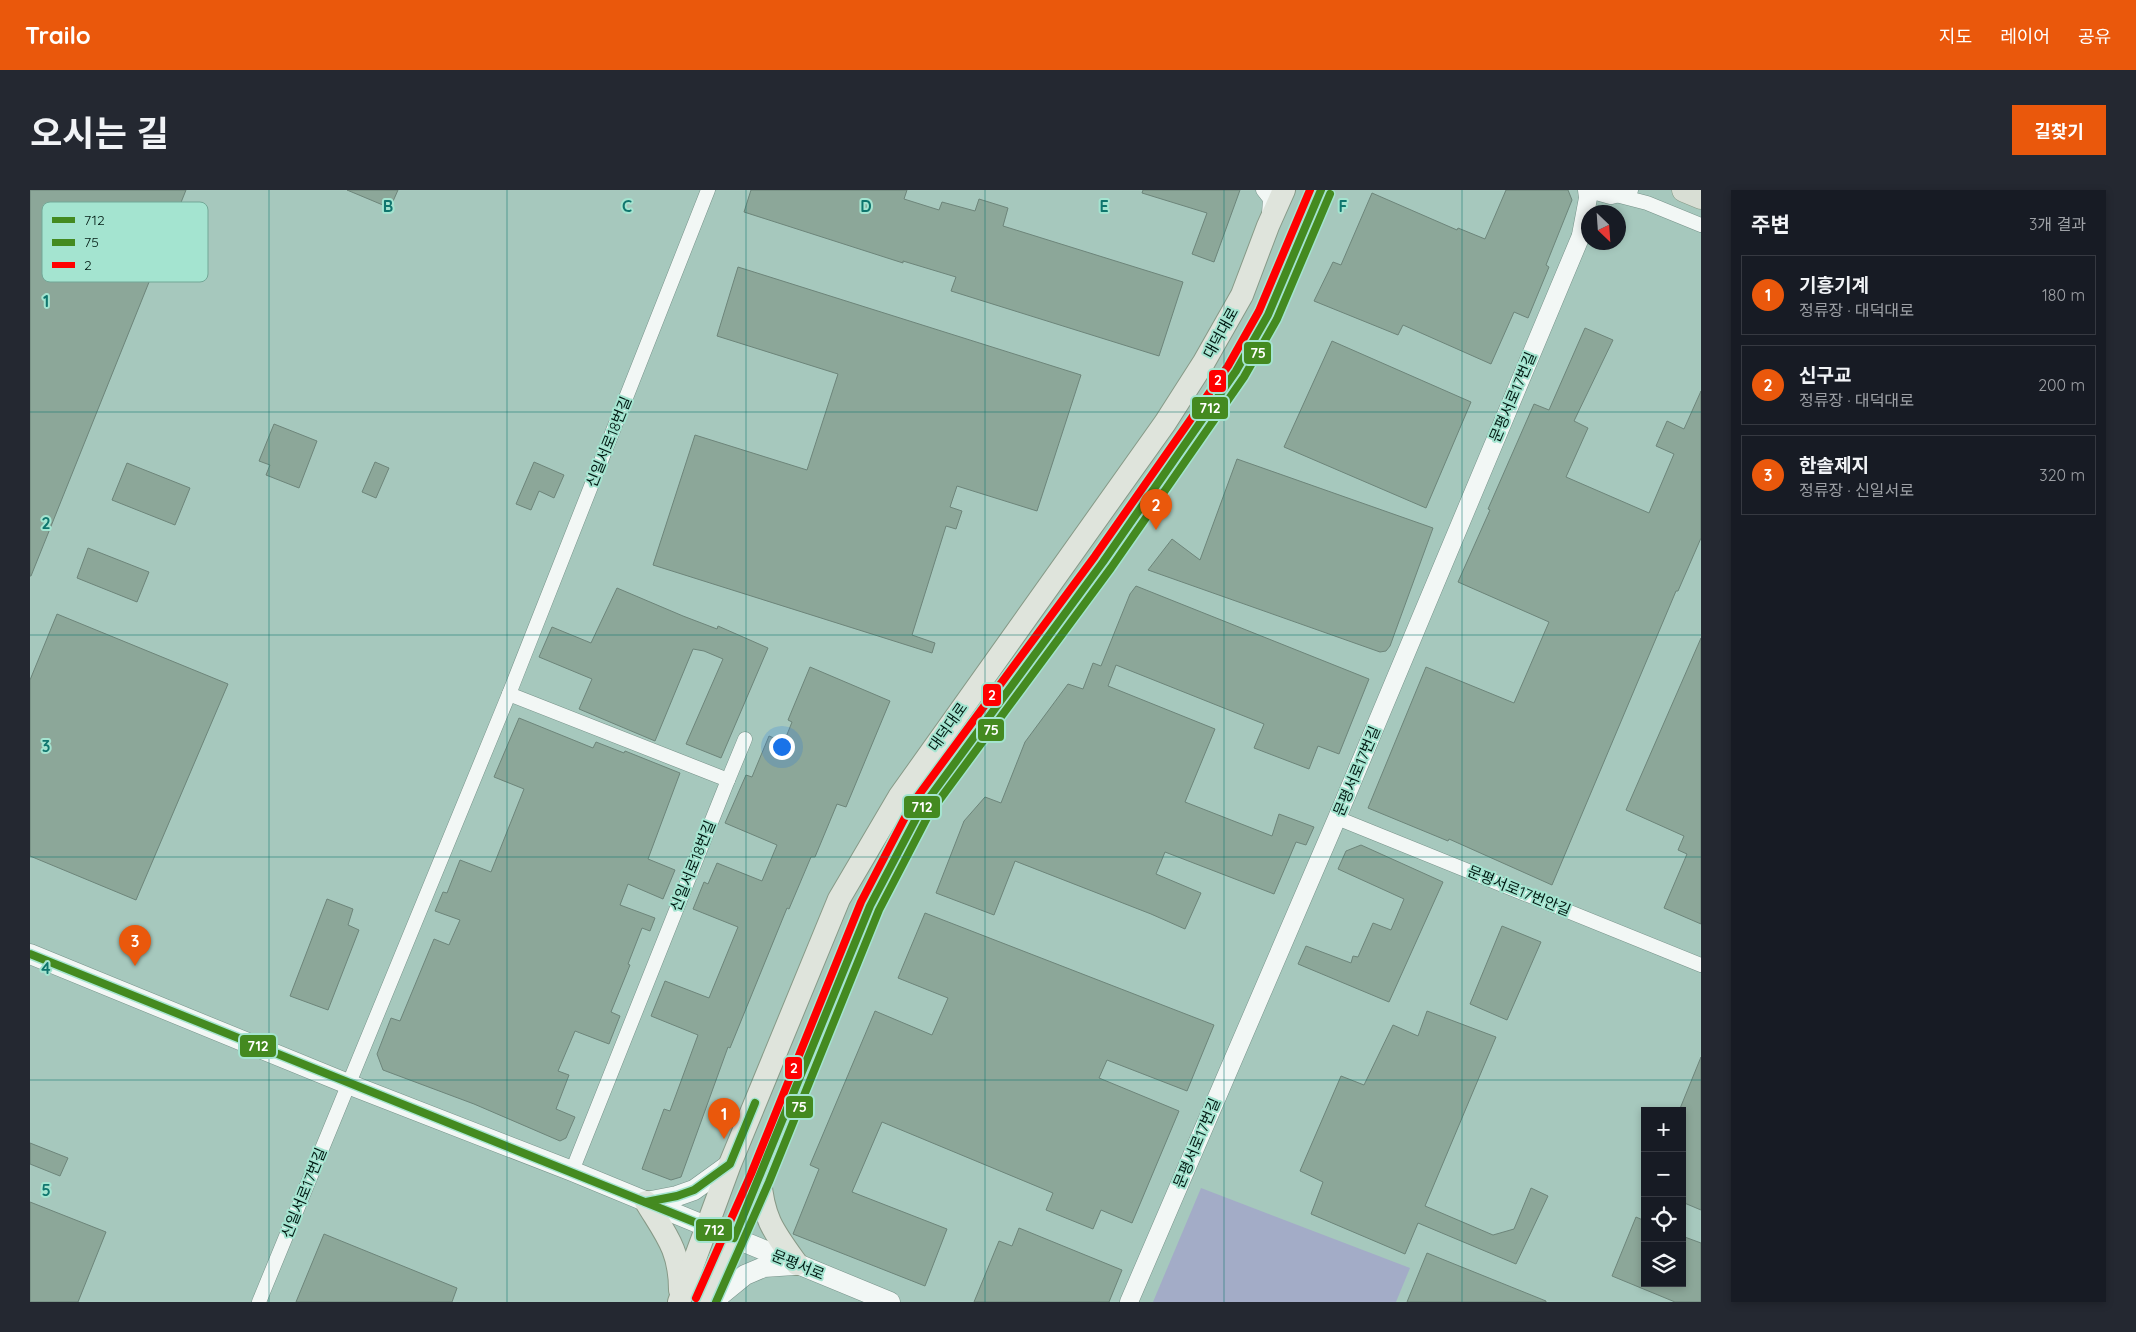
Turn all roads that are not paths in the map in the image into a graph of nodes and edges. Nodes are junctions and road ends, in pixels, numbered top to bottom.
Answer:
1 (708, 190) edge
2 (1263, 190) edge
3 (1284, 190) edge
4 (1587, 190) edge
5 (1593, 190) edge
6 (1638, 190) edge
7 (1674, 190) edge
8 (1684, 190) edge
9 (1320, 191) edge
10 (1618, 194) edge
11 (1701, 197) edge
12 (1701, 202) edge
13 (1647, 203) junction
14 (1587, 205) edge
15 (1605, 205) edge
16 (1701, 225) edge
17 (1268, 226) junction
18 (1581, 238) edge
19 (509, 694) junction
20 (745, 739) dead end
21 (728, 780) junction
22 (1337, 818) junction
23 (30, 954) edge
24 (1701, 965) edge
25 (348, 1084) junction
26 (730, 1164) junction
27 (572, 1171) junction
28 (760, 1178) junction
29 (646, 1202) junction
30 (706, 1226) junction
31 (734, 1238) junction
32 (797, 1264) junction
33 (680, 1300) edge
34 (259, 1302) edge
35 (705, 1302) edge
36 (712, 1302) edge
37 (890, 1302) edge
38 (1129, 1302) edge

1 - 19 street, 신일서로18번길
2 - 17 street
3 - 17 main road, 대덕대로
4 - 14 street, 문평서로17번길
5 - 10 street
6 - 13 street
7 - 12 street
8 - 11 highway
9 - 28 main road, 대덕대로
10 - 13 street
10 - 15 street
13 - 16 street
17 - 26 main road, 대덕대로
18 - 22 street, 문평서로17번길
19 - 21 street
19 - 25 street, 신일서로18번길
20 - 21 street, 신일서로18번길
21 - 27 street, 신일서로18번길
22 - 24 street, 문평서로17번안길
22 - 38 street, 문평서로17번길
23 - 25 main road, 문평서로
25 - 27 main road, 문평서로
25 - 34 street, 신일서로17번길
26 - 29 main road
26 - 30 main road, 대덕대로
27 - 29 main road, 문평서로
28 - 31 main road, 대덕대로
28 - 32 main road
29 - 30 main road, 문평서로
29 - 33 main road
30 - 31 main road, 문평서로
30 - 33 main road, 대덕대로
31 - 32 main road, 문평서로
31 - 35 main road, 대덕대로
32 - 36 main road
32 - 37 main road, 문평서로

